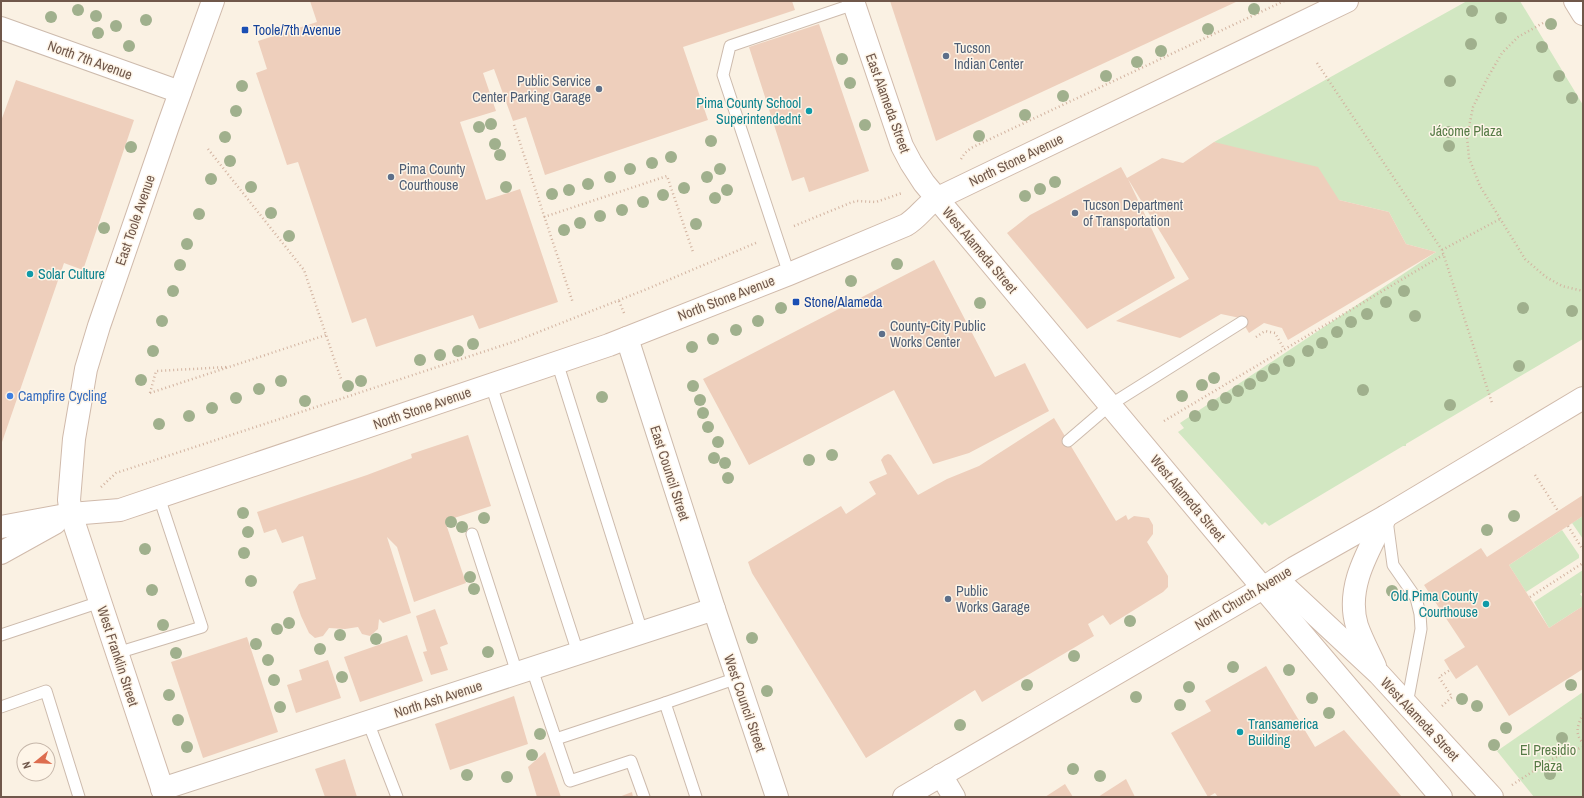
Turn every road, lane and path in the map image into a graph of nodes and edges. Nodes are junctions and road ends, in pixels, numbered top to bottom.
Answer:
1 (213, 1) edge
2 (1284, 1) edge
3 (1347, 1) edge
4 (1575, 1) edge
5 (853, 2) edge
6 (1583, 14) edge
7 (1543, 23) dead end
8 (1, 28) edge
9 (1317, 63) dead end
10 (180, 92) junction
11 (514, 125) dead end
12 (208, 149) dead end
13 (957, 163) dead end
14 (889, 199) dead end
15 (936, 199) junction
16 (544, 217) junction
17 (1500, 218) junction
18 (775, 234) junction
19 (1442, 250) junction
20 (693, 252) dead end
21 (1443, 255) junction
22 (789, 274) junction
23 (1583, 291) edge
24 (573, 303) dead end
25 (1242, 322) dead end
26 (326, 335) junction
27 (626, 338) junction
28 (557, 362) junction
29 (232, 367) junction
30 (341, 379) dead end
31 (491, 385) junction
32 (1583, 398) edge
33 (1492, 403) dead end
34 (1110, 405) junction
35 (1164, 421) dead end
36 (1068, 441) dead end
37 (1535, 475) dead end
38 (99, 489) dead end
39 (159, 497) junction
40 (1558, 511) dead end
41 (71, 514) junction
42 (1386, 516) junction
43 (1568, 526) dead end
44 (1, 527) edge
45 (472, 534) dead end
46 (1583, 550) edge
47 (1, 553) edge
48 (1583, 563) edge
49 (1270, 583) junction
50 (1530, 596) dead end
51 (100, 602) junction
52 (714, 609) junction
53 (642, 632) junction
54 (1, 635) edge
55 (117, 653) junction
56 (578, 653) junction
57 (1450, 670) dead end
58 (525, 671) junction
59 (1379, 674) junction
60 (737, 678) junction
61 (665, 703) junction
62 (1407, 705) junction
63 (1442, 706) dead end
64 (1, 707) edge
65 (1583, 714) edge
66 (368, 722) junction
67 (556, 740) junction
68 (1583, 743) edge
69 (1583, 747) edge
70 (941, 775) junction
71 (1510, 786) dead end
72 (160, 794) edge
73 (79, 797) edge
74 (398, 797) edge
75 (644, 797) edge
76 (696, 797) edge
77 (777, 797) edge
78 (904, 797) edge
79 (954, 797) edge
80 (1441, 797) edge
81 (1492, 797) edge

1 - 10 street, East Toole Avenue
2 - 13 path
3 - 15 street, North Stone Avenue
4 - 6 street
5 - 15 street, East Alameda Street
5 - 18 lane
7 - 17 path
8 - 10 street, North 7th Avenue
9 - 19 path
10 - 41 street, East Toole Avenue
11 - 16 path
12 - 26 path
14 - 18 path
15 - 22 street, North Stone Avenue
15 - 34 street, West Alameda Street
16 - 20 path
16 - 24 path
17 - 19 path
17 - 23 path
18 - 22 lane
18 - 38 path
19 - 21 path
21 - 33 path
21 - 35 path
22 - 27 street, North Stone Avenue
25 - 34 lane
26 - 29 path
26 - 30 path
27 - 28 street, North Stone Avenue
27 - 52 street, East Council Street
28 - 31 street, North Stone Avenue
28 - 53 lane
29 - 29 path
31 - 39 street, North Stone Avenue
31 - 56 lane
32 - 42 street, North Church Avenue
34 - 36 lane
34 - 49 street, West Alameda Street
37 - 40 path
39 - 41 street, North Stone Avenue
39 - 55 lane
41 - 44 street, North Stone Avenue
41 - 47 street, North Stone Avenue
41 - 51 street, West Franklin Street
42 - 49 street, North Church Avenue
42 - 59 street
42 - 62 lane
43 - 46 path
45 - 58 lane
48 - 50 path
49 - 59 street, West Alameda Street
49 - 70 street, North Church Avenue
49 - 80 street, West Alameda Street
51 - 54 lane
51 - 55 street, West Franklin Street
52 - 53 street, North Ash Avenue
52 - 60 street, West Council Street
53 - 56 street, North Ash Avenue
55 - 72 street, West Franklin Street
56 - 58 street, North Ash Avenue
57 - 63 path
58 - 66 street, North Ash Avenue
58 - 67 lane
59 - 62 street, West Alameda Street
60 - 61 lane
60 - 77 street, West Council Street
61 - 67 lane
61 - 76 lane
62 - 81 street, West Alameda Street
64 - 73 lane
65 - 68 path
66 - 72 street, North Ash Avenue
66 - 74 lane
67 - 75 lane
69 - 71 path
70 - 78 street, North Church Avenue
70 - 79 street

